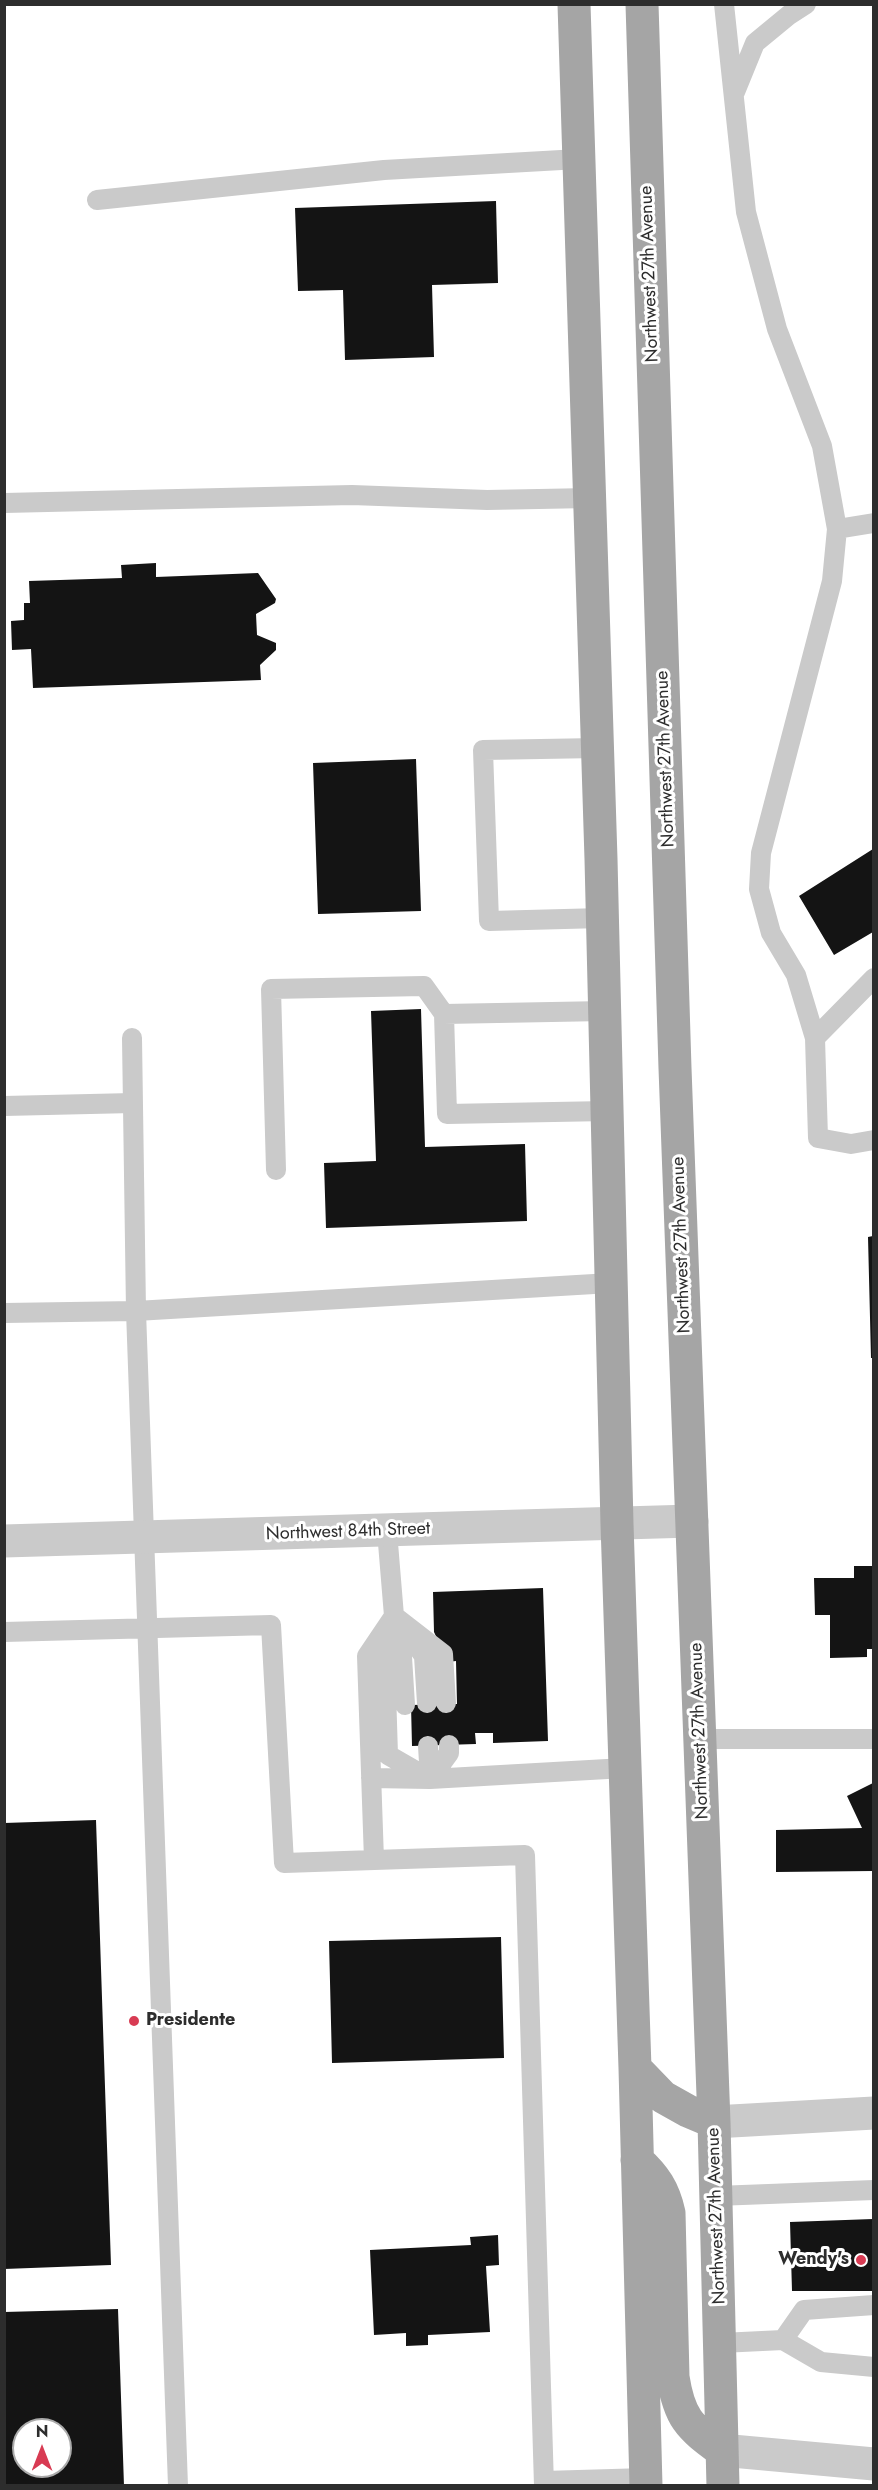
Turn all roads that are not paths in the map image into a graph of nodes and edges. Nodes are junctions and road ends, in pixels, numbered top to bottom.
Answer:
1 (574, 4) edge
2 (642, 4) edge
3 (724, 4) edge
4 (806, 4) edge
5 (734, 93) junction
6 (579, 159) junction
7 (97, 200) dead end
8 (590, 498) junction
9 (4, 503) edge
10 (873, 524) edge
11 (837, 529) junction
12 (598, 748) junction
13 (602, 918) junction
14 (873, 978) edge
15 (604, 1011) junction
16 (444, 1014) junction
17 (132, 1038) dead end
18 (814, 1038) junction
19 (133, 1103) junction
20 (4, 1106) edge
21 (607, 1111) junction
22 (873, 1140) edge
23 (276, 1170) dead end
24 (611, 1283) junction
25 (136, 1311) junction
26 (4, 1313) edge
27 (692, 1521) junction
28 (617, 1524) junction
29 (387, 1531) junction
30 (144, 1537) junction
31 (4, 1541) edge
32 (394, 1616) junction
33 (147, 1628) junction
34 (4, 1632) edge
35 (436, 1703) dead end
36 (405, 1705) dead end
37 (700, 1739) junction
38 (873, 1739) edge
39 (449, 1745) dead end
40 (428, 1746) dead end
41 (408, 1747) dead end
42 (625, 1768) junction
43 (371, 1778) junction
44 (430, 1779) junction
45 (374, 1860) junction
46 (635, 2068) junction
47 (873, 2113) edge
48 (714, 2122) junction
49 (637, 2160) junction
50 (873, 2190) edge
51 (716, 2196) junction
52 (873, 2305) edge
53 (783, 2340) junction
54 (721, 2343) junction
55 (873, 2367) edge
56 (722, 2450) junction
57 (873, 2464) edge
58 (544, 2483) edge
59 (649, 2483) edge
60 (178, 2486) edge
61 (723, 2486) edge

1 - 6 main road
2 - 27 main road, Northwest 27th Avenue
3 - 5 lane
4 - 5 lane
5 - 11 lane
6 - 7 lane
6 - 8 main road
8 - 9 lane
8 - 12 main road
10 - 11 lane
11 - 18 lane
12 - 13 main road
12 - 13 lane
13 - 15 main road
14 - 18 lane
15 - 16 lane
15 - 21 main road
16 - 21 lane
16 - 23 lane
17 - 19 lane
18 - 22 lane
19 - 20 lane
19 - 25 lane
21 - 24 main road
24 - 25 lane
24 - 28 main road
25 - 26 lane
25 - 30 lane
27 - 28 street, Northwest 84th Street
27 - 37 main road, Northwest 27th Avenue
28 - 29 street, Northwest 84th Street
28 - 42 main road
29 - 30 street, Northwest 84th Street
29 - 32 lane
30 - 31 street, Northwest 84th Street
30 - 33 lane
32 - 35 lane
32 - 36 lane
32 - 43 lane
32 - 44 lane
33 - 34 lane
33 - 45 lane
33 - 60 lane
37 - 38 lane
37 - 48 main road, Northwest 27th Avenue
39 - 44 lane
40 - 44 lane
41 - 44 lane
42 - 44 lane
42 - 46 main road
43 - 44 lane
43 - 45 lane
45 - 58 lane
46 - 48 main road
46 - 49 main road
47 - 48 street
48 - 51 main road, Northwest 27th Avenue
49 - 56 main road
49 - 59 main road
50 - 51 lane
51 - 54 main road, Northwest 27th Avenue
52 - 53 lane
53 - 54 lane
53 - 55 lane
54 - 56 main road, Northwest 27th Avenue
56 - 57 street
56 - 61 main road, Northwest 27th Avenue
58 - 59 lane

